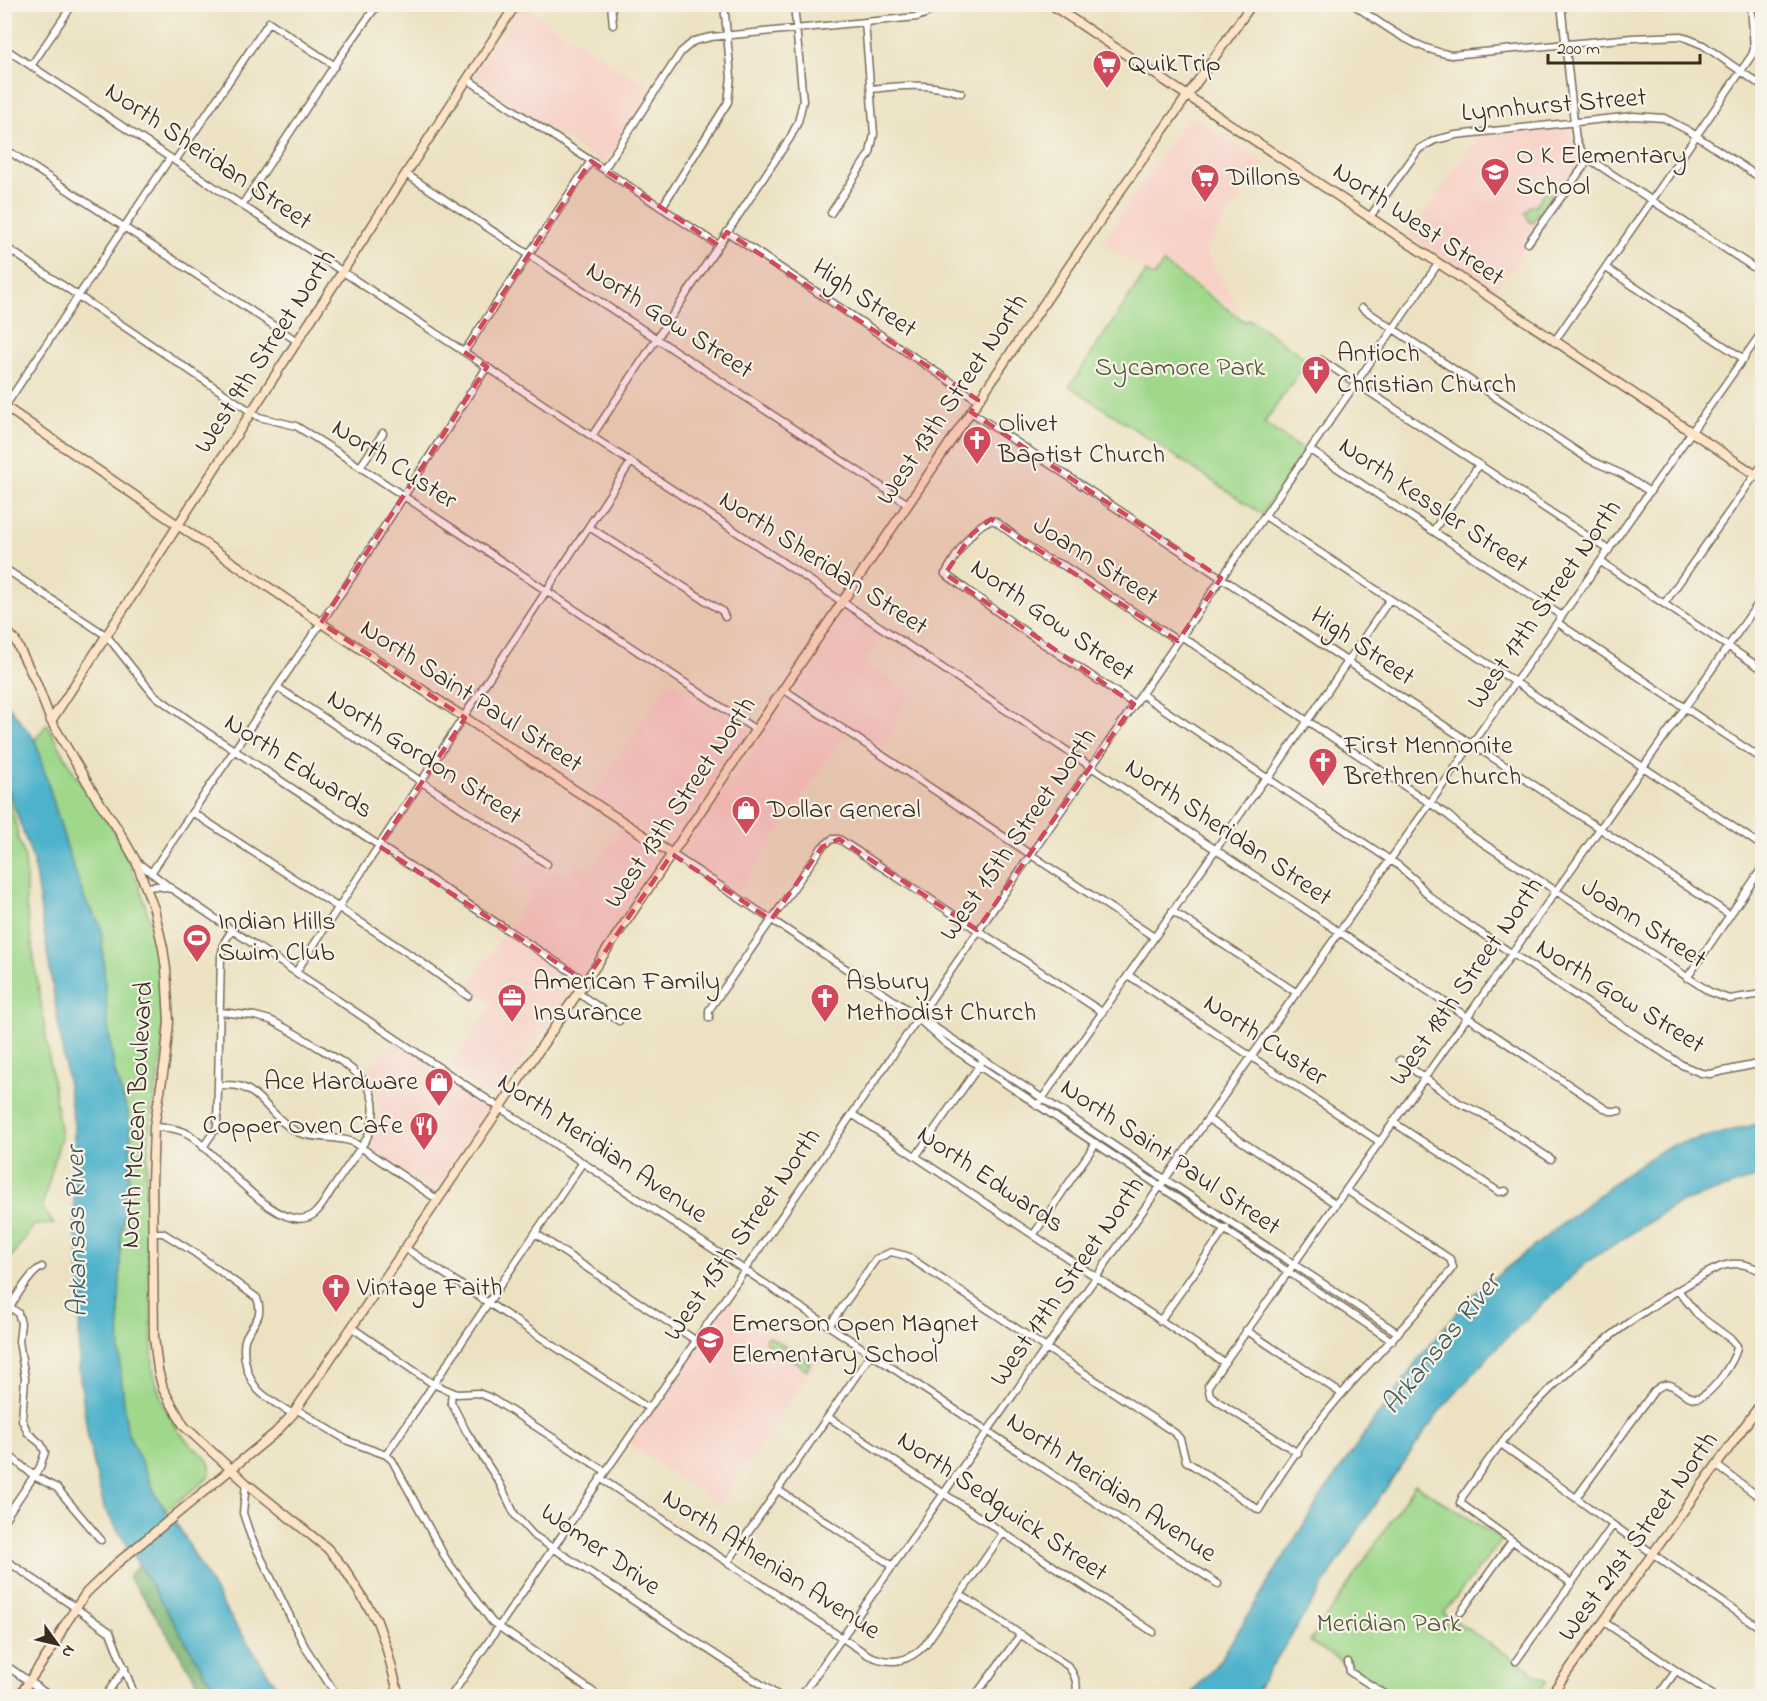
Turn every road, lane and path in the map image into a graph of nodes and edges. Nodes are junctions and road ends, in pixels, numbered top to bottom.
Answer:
1 (73, 4) edge
2 (378, 4) edge
3 (516, 4) edge
4 (611, 4) edge
5 (724, 4) edge
6 (794, 4) edge
7 (939, 4) edge
8 (1050, 4) edge
9 (1251, 4) edge
10 (1353, 4) edge
11 (1561, 4) edge
12 (1751, 4) edge
13 (865, 22) junction
14 (1762, 23) edge
15 (1753, 24) junction
16 (613, 25) dead end
17 (796, 29) junction
18 (727, 35) junction
19 (1565, 45) junction
20 (4, 48) edge
21 (31, 66) junction
22 (335, 66) junction
23 (1742, 72) junction
24 (467, 79) junction
25 (1762, 86) edge
26 (872, 89) junction
27 (961, 93) dead end
28 (1186, 95) junction
29 (1574, 123) junction
30 (1697, 136) junction
31 (4, 148) edge
32 (1589, 159) junction
33 (172, 160) junction
34 (591, 161) junction
35 (604, 170) junction
36 (406, 174) junction
37 (1762, 180) edge
38 (1652, 201) junction
39 (242, 206) junction
40 (662, 207) junction
41 (831, 213) dead end
42 (1369, 218) junction
43 (124, 227) junction
44 (727, 232) junction
45 (1528, 243) dead end
46 (718, 245) junction
47 (4, 246) edge
48 (529, 254) junction
49 (1438, 264) junction
50 (1606, 268) junction
51 (342, 272) junction
52 (1762, 273) edge
53 (79, 296) junction
54 (1362, 308) dead end
55 (1394, 329) junction
56 (1762, 332) edge
57 (656, 338) junction
58 (297, 341) junction
59 (1554, 342) junction
60 (464, 352) junction
61 (1744, 359) junction
62 (1321, 360) dead end
63 (487, 367) junction
64 (1356, 383) junction
65 (978, 400) junction
66 (5, 407) edge
67 (252, 412) junction
68 (970, 412) junction
69 (382, 433) dead end
70 (1692, 433) junction
71 (592, 436) junction
72 (1310, 450) junction
73 (631, 462) junction
74 (1479, 465) junction
75 (1762, 465) edge
76 (360, 467) junction
77 (1759, 477) edge
78 (1650, 492) junction
79 (404, 497) junction
80 (908, 504) junction
81 (1265, 516) junction
82 (988, 520) joint
83 (178, 525) junction
84 (589, 527) junction
85 (1433, 531) junction
86 (1609, 550) junction
87 (1600, 561) junction
88 (4, 568) edge
89 (1221, 578) junction
90 (546, 591) junction
91 (1762, 598) edge
92 (1390, 599) junction
93 (842, 602) junction
94 (1664, 604) junction
95 (1562, 616) junction
96 (725, 617) dead end
97 (321, 622) junction
98 (1558, 623) junction
99 (4, 628) edge
100 (107, 636) junction
101 (1179, 639) junction
102 (1729, 647) junction
103 (1348, 663) junction
104 (1762, 669) edge
105 (1515, 683) junction
106 (277, 687) junction
107 (783, 689) junction
108 (1141, 694) junction
109 (1134, 704) junction
110 (1686, 708) junction
111 (465, 717) junction
112 (51, 721) junction
113 (1308, 721) junction
114 (756, 730) junction
115 (1472, 745) junction
116 (234, 750) junction
117 (1762, 759) edge
118 (1091, 767) junction
119 (1644, 768) junction
120 (1268, 778) junction
121 (422, 782) junction
122 (1430, 803) junction
123 (192, 812) junction
124 (1600, 830) junction
125 (380, 846) junction
126 (1762, 846) edge
127 (1215, 850) junction
128 (672, 854) junction
129 (1031, 854) junction
130 (1390, 860) junction
131 (136, 861) junction
132 (547, 864) dead end
133 (1762, 868) edge
134 (151, 873) junction
135 (146, 887) junction
136 (172, 889) junction
137 (1556, 891) junction
138 (339, 908) junction
139 (1172, 911) junction
140 (1730, 915) junction
141 (771, 920) junction
142 (232, 930) junction
143 (977, 930) junction
144 (1340, 932) junction
145 (1154, 937) junction
146 (1512, 954) junction
147 (296, 972) junction
148 (1128, 975) junction
149 (1687, 978) junction
150 (585, 981) junction
151 (578, 993) junction
152 (1297, 993) junction
153 (1762, 993) edge
154 (468, 996) dead end
155 (221, 1012) junction
156 (1102, 1012) junction
157 (1467, 1017) junction
158 (709, 1018) dead end
159 (918, 1018) junction
160 (619, 1021) dead end
161 (1252, 1057) junction
162 (983, 1059) junction
163 (1400, 1060) dead end
164 (1762, 1063) edge
165 (979, 1066) junction
166 (1424, 1079) junction
167 (219, 1085) junction
168 (1042, 1098) junction
169 (1037, 1106) junction
170 (500, 1107) junction
171 (1619, 1111) dead end
172 (852, 1114) junction
173 (1208, 1119) junction
174 (1393, 1122) junction
175 (154, 1127) junction
176 (1100, 1137) junction
177 (1380, 1142) junction
178 (1095, 1144) junction
179 (203, 1147) junction
180 (361, 1148) junction
181 (916, 1156) junction
182 (1551, 1159) dead end
183 (583, 1162) junction
184 (1165, 1180) junction
185 (1160, 1187) junction
186 (1346, 1190) junction
187 (1506, 1191) dead end
188 (438, 1200) junction
189 (1336, 1204) junction
190 (1230, 1223) junction
191 (1225, 1230) junction
192 (152, 1233) junction
193 (535, 1233) junction
194 (1034, 1234) junction
195 (405, 1248) junction
196 (1292, 1265) junction
197 (42, 1267) dead end
198 (744, 1269) junction
199 (1288, 1271) junction
200 (1762, 1272) edge
201 (1097, 1277) junction
202 (1678, 1290) junction
203 (488, 1303) junction
204 (10, 1307) junction
205 (4, 1319) edge
206 (1160, 1321) junction
207 (829, 1326) junction
208 (351, 1327) junction
209 (1246, 1330) junction
210 (1398, 1333) junction
211 (695, 1340) junction
212 (1392, 1341) junction
213 (1047, 1348) junction
214 (872, 1354) junction
215 (1223, 1362) junction
216 (433, 1384) junction
217 (452, 1392) junction
218 (1342, 1394) junction
219 (1762, 1402) edge
220 (648, 1408) junction
221 (294, 1411) junction
222 (828, 1417) junction
223 (988, 1431) junction
224 (1501, 1444) junction
225 (4, 1451) edge
226 (1298, 1453) junction
227 (387, 1455) junction
228 (1716, 1466) junction
229 (230, 1468) junction
230 (605, 1471) junction
231 (34, 1476) junction
232 (600, 1478) junction
233 (246, 1483) junction
234 (778, 1490) junction
235 (944, 1494) junction
236 (1576, 1498) junction
237 (1762, 1499) edge
238 (4, 1520) edge
239 (1613, 1525) junction
240 (1003, 1533) junction
241 (101, 1540) dead end
242 (1512, 1541) junction
243 (552, 1548) junction
244 (1653, 1554) junction
245 (4, 1559) edge
246 (728, 1562) junction
247 (893, 1566) junction
248 (1218, 1584) dead end
249 (1571, 1584) junction
250 (961, 1595) junction
251 (78, 1609) junction
252 (1461, 1612) dead end
253 (1604, 1622) junction
254 (498, 1628) junction
255 (1762, 1629) edge
256 (1153, 1632) dead end
257 (1021, 1634) junction
258 (842, 1638) junction
259 (1516, 1661) dead end
260 (1348, 1662) dead end
261 (4, 1664) edge
262 (124, 1668) junction
263 (1676, 1671) junction
264 (29, 1681) junction
265 (19, 1696) edge
266 (50, 1696) edge
267 (105, 1696) edge
268 (135, 1696) edge
269 (337, 1696) edge
270 (399, 1696) edge
271 (451, 1696) edge
272 (600, 1696) edge
273 (779, 1696) edge
274 (801, 1696) edge
275 (975, 1696) edge
276 (1075, 1696) edge
277 (1388, 1696) edge
278 (1550, 1696) edge
279 (1659, 1696) edge
280 (1714, 1696) edge

1 - 21 street
2 - 22 street
3 - 24 street, West 9th Street North
4 - 16 street
5 - 18 street
6 - 17 street
7 - 13 street
8 - 28 street, North West Street
9 - 28 street, West 13th Street North
10 - 19 street
11 - 19 street
12 - 15 street
13 - 17 street
13 - 26 street
14 - 15 street
15 - 23 street
17 - 18 street
17 - 44 street
18 - 35 street
18 - 40 street
19 - 23 street
19 - 29 street
20 - 21 street, North Sheridan Street
21 - 33 street, North Sheridan Street
22 - 33 street
22 - 39 street
23 - 25 street
23 - 30 street
24 - 34 street
24 - 36 street, West 9th Street North
26 - 27 street
26 - 41 street
28 - 42 street, North West Street
28 - 65 street, West 13th Street North
29 - 30 street, Lynnhurst Street
29 - 32 street
29 - 42 street, Lynnhurst Street
30 - 37 street, Lynnhurst Street
30 - 38 street
31 - 43 street
32 - 38 street
32 - 45 street
33 - 39 street, North Sheridan Street
33 - 43 street
34 - 35 street
34 - 48 street
35 - 40 street
36 - 48 street, North Gow Street
36 - 51 street, West 9th Street North
38 - 50 street
38 - 52 street
39 - 51 street, North Sheridan Street
40 - 46 street
42 - 49 street, North West Street
43 - 53 street
43 - 58 street
44 - 46 street
44 - 65 street, High Street
46 - 57 street
47 - 53 street, North Custer
48 - 57 street, North Gow Street
48 - 60 street
49 - 55 street, West 15th Street North
49 - 59 street, North West Street
50 - 59 street
50 - 61 street
51 - 58 street, West 9th Street North
51 - 60 street, North Sheridan Street
53 - 66 street
53 - 67 street, North Custer
54 - 55 street
55 - 64 street, West 15th Street North
55 - 78 street
56 - 61 street, West 17th Street North
57 - 71 street
57 - 80 street, North Gow Street
58 - 67 street, West 9th Street North
59 - 70 street, North West Street
60 - 63 street, North Sheridan Street
61 - 70 street, West 17th Street North
62 - 64 street
63 - 71 street, North Sheridan Street
63 - 79 street
64 - 72 street, West 15th Street North
64 - 74 street
65 - 68 street, West 13th Street North
66 - 83 street, North Saint Paul Street
67 - 76 street, North Custer
67 - 83 street, West 9th Street North
68 - 80 street, West 13th Street North
68 - 89 street, High Street
69 - 76 street
70 - 77 street, North West Street
70 - 78 street, West 17th Street North
71 - 73 street, North Sheridan Street
72 - 81 street, West 15th Street North
72 - 85 street, North Kessler Street
73 - 84 street
73 - 93 street, North Sheridan Street
74 - 85 street
74 - 86 street
75 - 77 street
76 - 79 street, North Custer
77 - 94 street
78 - 86 street, West 17th Street North
79 - 90 street, North Custer
79 - 97 street
80 - 93 street, West 13th Street North
81 - 89 street, West 15th Street North
81 - 92 street
82 - 101 street, Joann Street
82 - 109 street, North Gow Street
83 - 97 street, North Saint Paul Street
83 - 100 street, West 9th Street North
84 - 90 street
84 - 96 street
85 - 95 street, North Kessler Street
86 - 87 street, West 17th Street North
87 - 94 street
87 - 95 street, West 17th Street North
88 - 100 street, North Edwards
89 - 101 street, West 15th Street North
89 - 103 street, High Street
90 - 111 street
90 - 114 street, North Custer
91 - 102 street, West 18th Street North
92 - 103 street
92 - 105 street
93 - 107 street, West 13th Street North
93 - 118 street, North Sheridan Street
94 - 102 street
95 - 98 street, West 17th Street North
97 - 106 street
97 - 111 street, North Saint Paul Street
98 - 105 street, West 17th Street North
98 - 110 street
99 - 112 street, North McLean Boulevard
100 - 112 street, West 9th Street North
100 - 116 street, North Edwards
101 - 108 street, West 15th Street North
101 - 113 street, Joann Street
102 - 104 street
102 - 110 street, West 18th Street North
103 - 113 street
103 - 115 street, High Street
105 - 115 street, West 17th Street North
105 - 119 street
106 - 116 street
106 - 121 street, North Gordon Street
107 - 114 street, West 13th Street North
107 - 129 street
108 - 109 street, West 15th Street North
108 - 120 street, North Gow Street
109 - 118 street, West 15th Street North
110 - 117 street
110 - 119 street, West 18th Street North
111 - 121 street
111 - 128 street, North Saint Paul Street
112 - 131 street, North McLean Boulevard
113 - 120 street
113 - 122 street, Joann Street
114 - 128 street, West 13th Street North
115 - 122 street, West 17th Street North
115 - 124 street, High Street
116 - 123 street
116 - 125 street, North Edwards
118 - 127 street, North Sheridan Street
118 - 129 street, West 15th Street North
119 - 124 street, West 18th Street North
119 - 126 street
120 - 127 street
120 - 130 street, North Gow Street
121 - 125 street
121 - 132 street, North Gordon Street
122 - 130 street, West 17th Street North
122 - 137 street, Joann Street
123 - 134 street
123 - 138 street
124 - 137 street, West 18th Street North
124 - 140 street, High Street
125 - 138 street
125 - 150 street, North Edwards
127 - 139 street
127 - 144 street, North Sheridan Street
128 - 141 street, North Saint Paul Street
128 - 150 street, West 13th Street North
129 - 143 street, West 15th Street North
129 - 145 street
130 - 144 street, West 17th Street North
130 - 146 street, North Gow Street
131 - 134 street, North Meridian Avenue
131 - 135 street, North McLean Boulevard
133 - 140 street
134 - 136 street, North Meridian Avenue
135 - 136 street, North Meridian Avenue
135 - 175 street, North McLean Boulevard
136 - 142 street, North Meridian Avenue
137 - 146 street, West 18th Street North
137 - 149 street, Joann Street
138 - 147 street
138 - 154 street
139 - 145 street
139 - 152 street
140 - 149 street
141 - 143 street
141 - 158 street
141 - 159 street, North Saint Paul Street
142 - 147 street, North Meridian Avenue
142 - 155 street
143 - 156 street
143 - 159 street, West 15th Street North
144 - 152 street, West 17th Street North
144 - 157 street, North Sheridan Street
145 - 148 street
146 - 157 street, West 18th Street North
146 - 164 street, North Gow Street
147 - 170 street, North Meridian Avenue
148 - 156 street
148 - 161 street, North Custer
149 - 153 street, Joann Street
150 - 151 street, West 13th Street North
151 - 160 street
151 - 170 street, West 13th Street North
152 - 161 street, West 17th Street North
155 - 167 street
155 - 180 street
156 - 168 street
157 - 166 street, West 18th Street North
157 - 171 street, North Sheridan Street
159 - 162 street, North Saint Paul Street
159 - 165 street, North Saint Paul Street
159 - 172 street, West 15th Street North
161 - 173 street, West 17th Street North
161 - 177 street, North Custer
162 - 165 street
162 - 168 street, North Saint Paul Street
163 - 166 street
165 - 169 street, North Saint Paul Street
165 - 181 street
166 - 174 street, West 18th Street North
166 - 182 street
167 - 179 street
167 - 180 street
168 - 169 street
168 - 176 street, North Saint Paul Street
169 - 178 street, North Saint Paul Street
170 - 183 street, North Meridian Avenue
170 - 188 street, West 13th Street North
172 - 181 street, North Edwards
172 - 198 street, West 15th Street North
173 - 184 street, West 17th Street North
173 - 189 street
174 - 177 street, West 18th Street North
174 - 187 street
175 - 179 street
175 - 192 street, North McLean Boulevard
176 - 178 street
176 - 184 street, North Saint Paul Street
177 - 186 street, West 18th Street North
178 - 185 street, North Saint Paul Street
178 - 194 street
179 - 180 street
180 - 188 street
181 - 194 street, North Edwards
183 - 193 street
183 - 198 street, North Meridian Avenue
184 - 185 street, West 17th Street North
184 - 190 street, North Saint Paul Street
185 - 191 street, North Saint Paul Street
185 - 201 street, West 17th Street North
186 - 189 street, West 18th Street North
186 - 210 street
188 - 195 street, West 13th Street North
189 - 196 street, West 18th Street North
190 - 191 street
190 - 196 street, North Saint Paul Street
191 - 199 street, North Saint Paul Street
191 - 206 street
192 - 221 street
192 - 229 street, North McLean Boulevard
193 - 203 street
193 - 211 street
194 - 201 street, North Edwards
195 - 203 street
195 - 208 street, West 13th Street North
196 - 199 street, West 18th Street North
196 - 210 street, North Saint Paul Street
197 - 204 street
198 - 207 street, North Meridian Avenue
198 - 211 street, West 15th Street North
199 - 209 street, West 18th Street North
199 - 212 street, North Saint Paul Street
200 - 202 street
201 - 206 street, North Edwards
201 - 213 street, West 17th Street North
202 - 224 street
202 - 236 street
203 - 216 street
203 - 220 street
204 - 205 street
204 - 231 street
206 - 215 street, North Edwards
207 - 213 street
207 - 214 street, North Meridian Avenue
208 - 216 street
208 - 221 street, West 13th Street North
209 - 215 street, West 18th Street North
209 - 218 street
210 - 212 street
211 - 220 street, West 15th Street North
212 - 218 street
213 - 223 street, West 17th Street North
213 - 226 street
214 - 222 street
214 - 223 street, North Meridian Avenue
215 - 226 street, West 18th Street North
216 - 217 street
216 - 227 street
217 - 230 street
217 - 243 street, Womer Drive
218 - 226 street
219 - 228 street, West 21st Street North
220 - 230 street, West 15th Street North
221 - 227 street
221 - 229 street, West 13th Street North
222 - 234 street
222 - 235 street, North Sedgwick Street
223 - 235 street, West 17th Street North
223 - 248 street, North Meridian Avenue
224 - 236 street
224 - 242 street
225 - 231 street
227 - 254 street
228 - 237 street
228 - 244 street, West 21st Street North
229 - 233 street, North McLean Boulevard
229 - 251 street, West 13th Street North
230 - 232 street, West 15th Street North
231 - 238 street
231 - 241 street
232 - 243 street, West 15th Street North
232 - 246 street, North Athenian Avenue
233 - 269 street
233 - 270 street, North McLean Boulevard
234 - 246 street
234 - 247 street
235 - 240 street, North Sedgwick Street
235 - 247 street, West 17th Street North
236 - 239 street
239 - 244 street
239 - 249 street
240 - 250 street, North Athenian Avenue
240 - 256 street, North Sedgwick Street
242 - 249 street
242 - 252 street
243 - 254 street, West 15th Street North
243 - 273 street, Womer Drive
244 - 253 street, West 21st Street North
244 - 255 street
245 - 251 street
246 - 258 street, North Athenian Avenue
247 - 258 street, West 17th Street North
249 - 259 street
250 - 257 street
250 - 258 street, North Athenian Avenue
251 - 262 street
251 - 264 street, West 13th Street North
253 - 263 street
253 - 278 street, West 21st Street North
254 - 271 street, West 15th Street North
254 - 272 street
257 - 275 street
257 - 276 street
258 - 274 street, West 17th Street North
260 - 277 street
261 - 264 street
262 - 267 street
262 - 268 street
263 - 279 street
263 - 280 street
264 - 265 street, West 13th Street North
264 - 266 street

